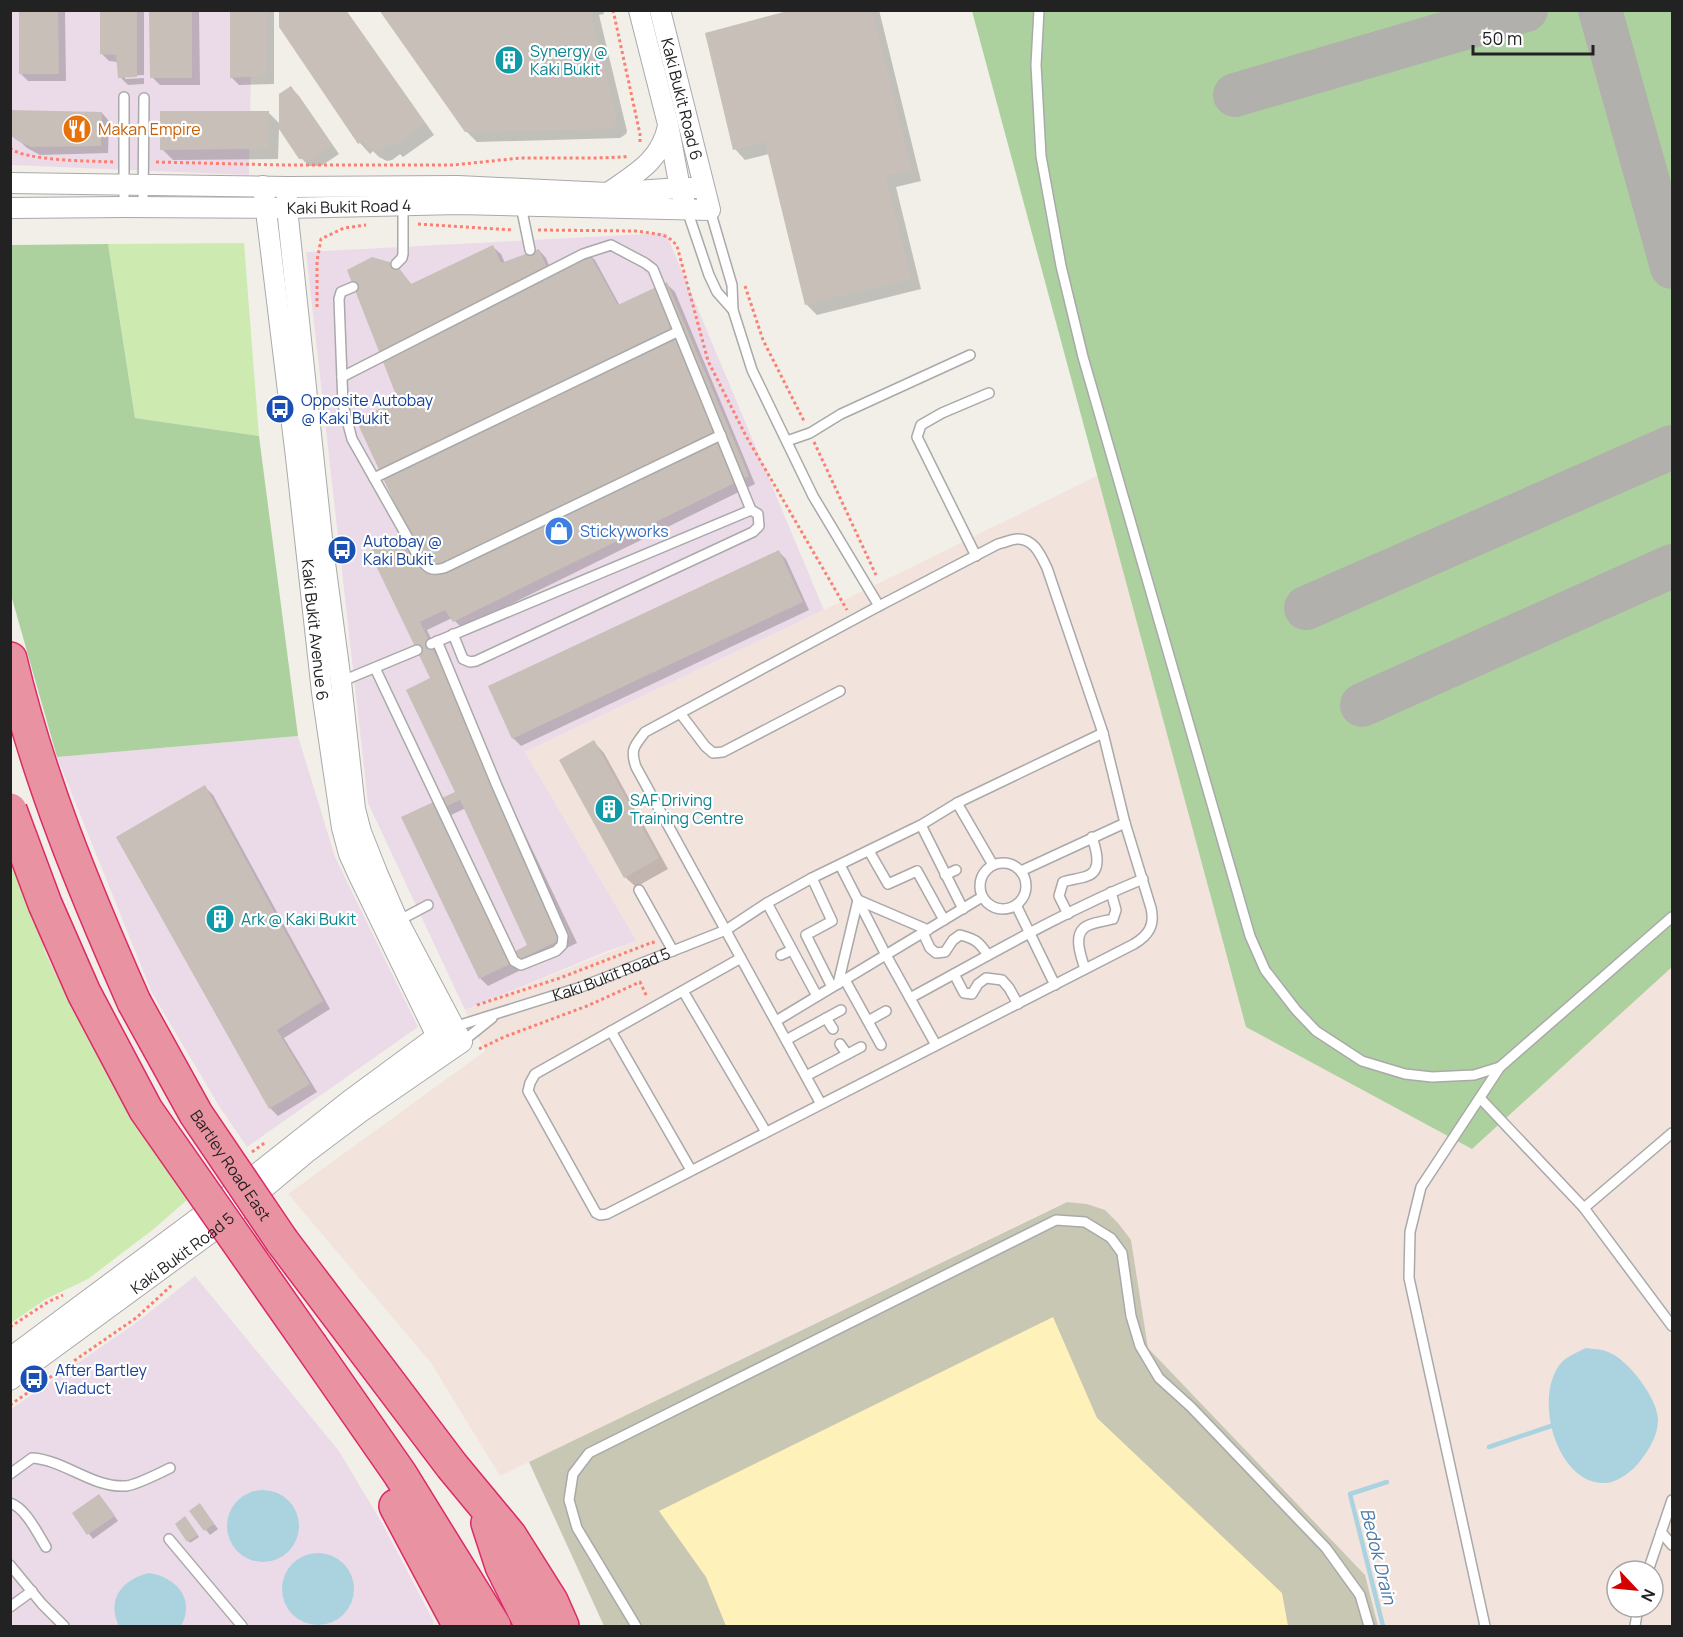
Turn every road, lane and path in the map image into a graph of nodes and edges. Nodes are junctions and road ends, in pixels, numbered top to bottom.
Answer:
1 (613, 10) edge
2 (639, 10) edge
3 (660, 10) edge
4 (1039, 10) edge
5 (124, 97) dead end
6 (144, 98) dead end
7 (668, 124) junction
8 (10, 148) edge
9 (639, 149) dead end
10 (636, 154) dead end
11 (144, 162) junction
12 (124, 163) junction
13 (10, 174) edge
14 (10, 183) edge
15 (33, 184) junction
16 (133, 184) junction
17 (262, 186) junction
18 (287, 187) junction
19 (680, 188) junction
20 (704, 188) junction
21 (608, 194) junction
22 (521, 206) junction
23 (133, 207) junction
24 (10, 208) edge
25 (265, 208) junction
26 (287, 208) junction
27 (687, 210) junction
28 (710, 210) junction
29 (403, 215) junction
30 (367, 225) dead end
31 (526, 230) junction
32 (321, 239) dead end
33 (530, 250) dead end
34 (396, 264) dead end
35 (742, 277) dead end
36 (353, 287) dead end
37 (733, 310) junction
38 (678, 332) junction
39 (970, 354) dead end
40 (342, 377) junction
41 (989, 393) dead end
42 (810, 434) junction
43 (721, 435) junction
44 (746, 436) dead end
45 (787, 441) junction
46 (374, 478) junction
47 (751, 510) junction
48 (976, 556) junction
49 (889, 601) junction
50 (879, 606) junction
51 (853, 620) junction
52 (453, 634) junction
53 (417, 650) dead end
54 (10, 659) edge
55 (375, 668) junction
56 (341, 682) junction
57 (840, 691) dead end
58 (322, 692) junction
59 (680, 713) junction
60 (1103, 733) junction
61 (957, 803) junction
62 (10, 810) edge
63 (1125, 822) junction
64 (921, 825) junction
65 (1092, 837) junction
66 (869, 851) junction
67 (840, 865) junction
68 (993, 865) junction
69 (956, 870) dead end
70 (1021, 871) junction
71 (945, 875) junction
72 (812, 878) junction
73 (1143, 879) junction
74 (639, 890) dead end
75 (1111, 892) junction
76 (982, 897) junction
77 (858, 900) junction
78 (767, 903) junction
79 (428, 905) dead end
80 (1016, 905) junction
81 (963, 909) junction
82 (1068, 914) junction
83 (1672, 917) edge
84 (944, 920) junction
85 (392, 924) junction
86 (726, 930) junction
87 (925, 932) junction
88 (1030, 933) junction
89 (792, 950) junction
90 (673, 951) junction
91 (781, 955) dead end
92 (886, 955) junction
93 (661, 956) junction
94 (988, 956) junction
95 (741, 958) junction
96 (1085, 969) junction
97 (954, 974) junction
98 (838, 984) junction
99 (1055, 985) junction
100 (683, 991) junction
101 (817, 996) junction
102 (910, 998) junction
103 (1018, 1004) junction
104 (474, 1006) dead end
105 (652, 1008) junction
106 (841, 1010) dead end
107 (886, 1011) dead end
108 (496, 1014) junction
109 (826, 1018) junction
110 (776, 1021) junction
111 (868, 1021) junction
112 (833, 1029) dead end
113 (611, 1032) junction
114 (786, 1040) junction
115 (454, 1042) junction
116 (840, 1044) dead end
117 (881, 1045) dead end
118 (936, 1045) junction
119 (861, 1047) dead end
120 (847, 1054) junction
121 (1500, 1067) junction
122 (806, 1076) junction
123 (1480, 1098) junction
124 (821, 1104) junction
125 (766, 1132) junction
126 (1672, 1133) edge
127 (691, 1170) junction
128 (1584, 1208) junction
129 (178, 1279) dead end
130 (1672, 1326) edge
131 (311, 1346) junction
132 (10, 1358) edge
133 (10, 1380) edge
134 (10, 1405) edge
135 (170, 1468) dead end
136 (10, 1473) edge
137 (1672, 1500) edge
138 (10, 1503) edge
139 (483, 1504) junction
140 (1661, 1532) junction
141 (169, 1539) dead end
142 (1672, 1545) edge
143 (46, 1547) dead end
144 (1652, 1559) edge
145 (10, 1565) edge
146 (32, 1591) junction
147 (10, 1607) edge
148 (64, 1626) edge
149 (242, 1626) edge
150 (460, 1626) edge
151 (494, 1626) edge
152 (532, 1626) edge
153 (562, 1626) edge
154 (636, 1626) edge
155 (1369, 1626) edge
156 (1485, 1626) edge

1 - 9 path
2 - 7 street, Kaki Bukit Road 6
3 - 20 street, Kaki Bukit Road 6
4 - 121 lane
5 - 12 lane
6 - 11 lane
7 - 19 street, Kaki Bukit Road 6
7 - 21 street
8 - 12 path
10 - 11 path
11 - 16 lane
12 - 16 lane
13 - 15 street
14 - 15 street, Kaki Bukit Road 4
15 - 16 street, Kaki Bukit Road 4
16 - 17 street, Kaki Bukit Road 4
16 - 23 lane
16 - 23 lane
17 - 18 street, Kaki Bukit Road 4
17 - 25 street, Kaki Bukit Avenue 6
18 - 21 street, Kaki Bukit Road 4
18 - 26 street, Kaki Bukit Avenue 6
19 - 20 street, Kaki Bukit Road 4
19 - 21 street, Kaki Bukit Road 4
19 - 27 street
20 - 28 street
22 - 27 street, Kaki Bukit Road 4
22 - 29 street, Kaki Bukit Road 4
22 - 31 lane
23 - 24 street, Kaki Bukit Road 4
23 - 25 street, Kaki Bukit Road 4
25 - 26 street, Kaki Bukit Road 4
25 - 58 street, Kaki Bukit Avenue 6
26 - 29 street, Kaki Bukit Road 4
26 - 56 street, Kaki Bukit Avenue 6
27 - 28 street, Kaki Bukit Road 4
27 - 37 lane
28 - 37 lane
29 - 31 path
29 - 34 lane
30 - 32 path
31 - 33 lane
35 - 42 path
36 - 40 lane
37 - 45 lane
38 - 40 lane
38 - 43 lane
38 - 46 lane
39 - 42 lane
40 - 46 lane
41 - 48 lane
42 - 45 lane
42 - 49 path
43 - 46 lane
43 - 47 lane
44 - 51 path
45 - 50 lane
47 - 52 lane
47 - 52 lane
48 - 49 lane
48 - 60 lane
49 - 50 lane
50 - 51 lane
51 - 59 lane
52 - 55 lane
53 - 55 lane
54 - 139 highway, Bartley Road East, bridge
55 - 56 lane
56 - 58 lane
56 - 85 street, Kaki Bukit Avenue 6
57 - 59 lane
58 - 85 street, Kaki Bukit Avenue 6
59 - 86 lane
60 - 61 lane, Kaki Bukit Road 5
60 - 63 lane
61 - 64 lane, Kaki Bukit Road 5
61 - 68 lane
62 - 131 highway, bridge
63 - 65 lane
63 - 73 lane
64 - 66 lane, Kaki Bukit Road 5
64 - 71 lane
65 - 70 lane
65 - 82 lane
66 - 67 lane, Kaki Bukit Road 5
66 - 84 lane
67 - 72 lane, Kaki Bukit Road 5
67 - 77 lane
68 - 70 lane
68 - 76 lane
69 - 71 lane
70 - 80 lane
71 - 81 lane
72 - 78 lane, Kaki Bukit Road 5
72 - 98 lane
73 - 75 lane
73 - 96 lane
74 - 90 lane
75 - 82 lane
75 - 96 lane
76 - 80 lane
76 - 81 lane
77 - 87 lane
77 - 92 lane
77 - 98 lane
78 - 86 lane, Kaki Bukit Road 5
78 - 89 lane
79 - 85 lane
80 - 88 lane
81 - 84 lane
82 - 88 lane
83 - 121 lane
84 - 87 lane
85 - 115 street, Kaki Bukit Avenue 6
86 - 90 lane, Kaki Bukit Road 5
86 - 95 lane
87 - 92 lane
87 - 94 lane
88 - 94 lane
88 - 99 lane
89 - 91 lane
89 - 101 lane
90 - 93 lane, Kaki Bukit Road 5
92 - 98 lane
92 - 102 lane
93 - 104 path
93 - 108 lane, Kaki Bukit Road 5
94 - 97 lane
95 - 100 lane
95 - 110 lane
96 - 99 lane
97 - 102 lane
97 - 103 lane
98 - 101 lane
98 - 111 lane
99 - 103 lane
100 - 105 lane
100 - 125 lane
101 - 110 lane
102 - 118 lane
103 - 118 lane
105 - 113 lane
105 - 115 path
106 - 109 lane
107 - 111 lane
108 - 115 lane, Kaki Bukit Road 5
108 - 115 lane, Kaki Bukit Road 5
109 - 112 lane
109 - 114 lane
110 - 114 lane
111 - 117 lane
113 - 127 lane
113 - 127 lane
114 - 122 lane
115 - 132 street, Kaki Bukit Road 5
115 - 133 street, Kaki Bukit Road 5
116 - 120 lane
118 - 124 lane
119 - 120 lane
120 - 122 lane
121 - 123 lane
122 - 124 lane
123 - 128 lane
123 - 156 lane
124 - 125 lane
125 - 127 lane
126 - 128 lane
128 - 130 lane
129 - 134 path
131 - 150 highway
131 - 151 highway
135 - 136 lane
137 - 140 lane
138 - 143 lane
139 - 152 highway, Bartley Road East
139 - 153 highway
140 - 142 lane
140 - 144 lane
141 - 149 lane
145 - 146 lane
146 - 147 lane
146 - 148 lane
154 - 155 lane

